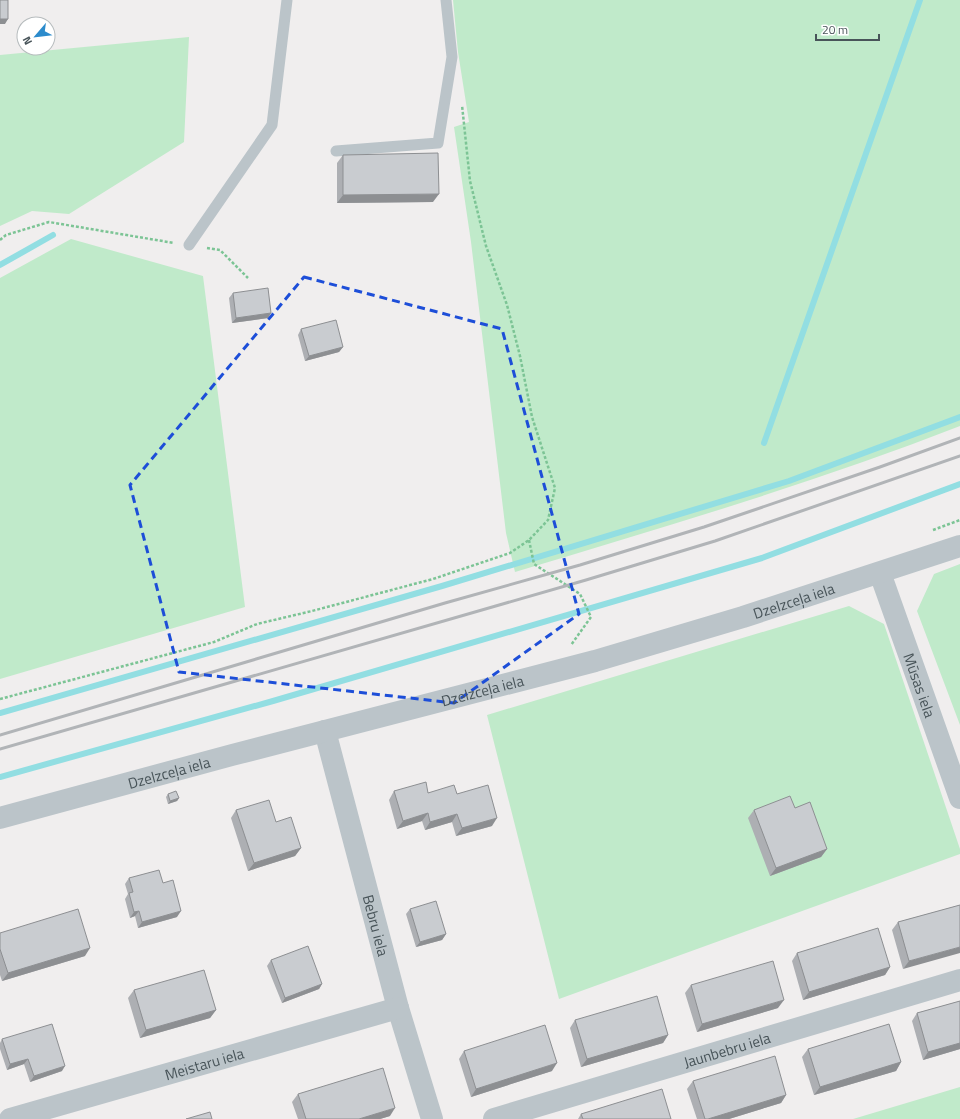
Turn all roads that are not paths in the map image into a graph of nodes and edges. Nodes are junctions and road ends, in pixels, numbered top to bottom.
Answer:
1 (287, 0) edge
2 (446, 0) edge
3 (336, 151) dead end
4 (189, 245) road end
5 (960, 546) edge
6 (880, 573) junction
7 (326, 731) junction
8 (960, 798) edge
9 (0, 818) edge
10 (960, 980) edge
11 (398, 1008) junction
12 (10, 1119) edge
13 (432, 1119) edge
14 (494, 1119) edge

1 - 4 lane
2 - 3 lane
5 - 6 street, Dzelzceļa iela
6 - 7 street, Dzelzceļa iela
6 - 8 street, Mūsas iela
7 - 9 street, Dzelzceļa iela
7 - 11 street, Bebru iela
10 - 14 street, Jaunbebru iela
11 - 12 street, Meistaru iela
11 - 13 street, Bebru iela

